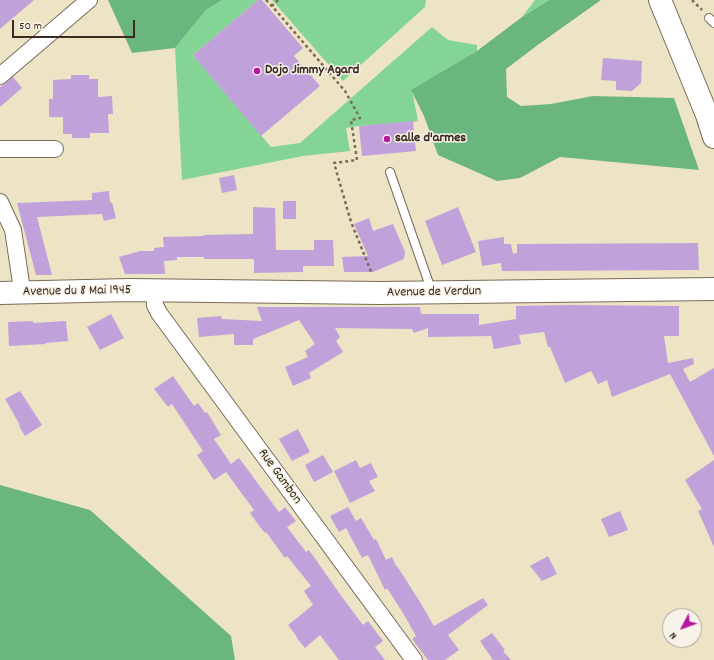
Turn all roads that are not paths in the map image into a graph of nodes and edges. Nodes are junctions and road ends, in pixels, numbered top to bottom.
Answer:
1 (89, 0) edge
2 (660, 0) edge
3 (0, 76) edge
4 (714, 137) edge
5 (0, 149) edge
6 (55, 149) dead end
7 (390, 172) dead end
8 (0, 202) edge
9 (714, 289) edge
10 (154, 291) junction
11 (0, 293) edge
12 (22, 293) junction
13 (432, 293) junction
14 (414, 660) edge

1 - 3 street
2 - 4 main road
5 - 6 street
7 - 13 lane
8 - 12 street
9 - 13 main road, Avenue de Verdun
10 - 12 main road, Avenue du 8 Mai 1945
10 - 13 main road, Avenue de Verdun
10 - 14 street, Rue Gambon
11 - 12 main road, Avenue du 8 Mai 1945

